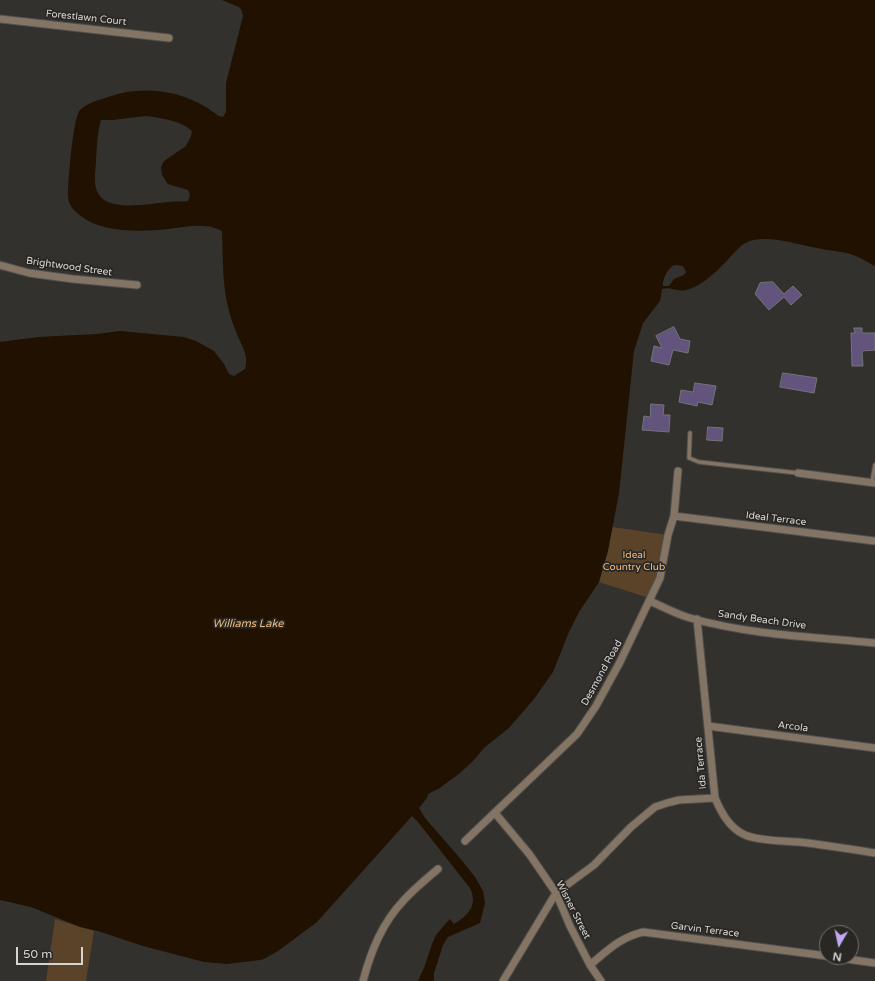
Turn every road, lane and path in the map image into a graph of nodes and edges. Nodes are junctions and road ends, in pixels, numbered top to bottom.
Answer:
1 (0, 19) edge
2 (169, 38) dead end
3 (0, 265) edge
4 (136, 285) dead end
5 (690, 433) dead end
6 (875, 465) edge
7 (678, 471) dead end
8 (798, 473) joint
9 (874, 483) edge
10 (674, 516) junction
11 (875, 541) edge
12 (650, 601) junction
13 (697, 619) junction
14 (875, 643) edge
15 (708, 726) junction
16 (875, 748) edge
17 (715, 798) junction
18 (495, 813) junction
19 (465, 841) dead end
20 (875, 853) edge
21 (438, 869) dead end
22 (556, 893) junction
23 (819, 955) edge
24 (859, 961) edge
25 (875, 963) edge
26 (590, 965) junction
27 (362, 981) edge
28 (503, 981) edge
29 (601, 981) edge

1 - 2 street, Forestlawn Court
3 - 4 street, Brightwood Street
5 - 8 lane
6 - 9 lane
7 - 10 street, Desmond Road
8 - 9 street
10 - 11 street, Ideal Terrace
10 - 12 street, Desmond Road
12 - 13 street, Sandy Beach Drive
12 - 18 street, Desmond Road
13 - 14 street, Sandy Beach Drive
13 - 15 street, Ida Terrace
15 - 16 street, Arcola
15 - 17 street, Ida Terrace
17 - 20 street, Ida Terrace
17 - 22 street
18 - 19 street, Desmond Road
18 - 22 street, Wisner Street
21 - 27 street
22 - 26 street, Wisner Street
22 - 28 street
23 - 26 street, Garvin Terrace
24 - 25 street
26 - 29 street, Wisner Street

